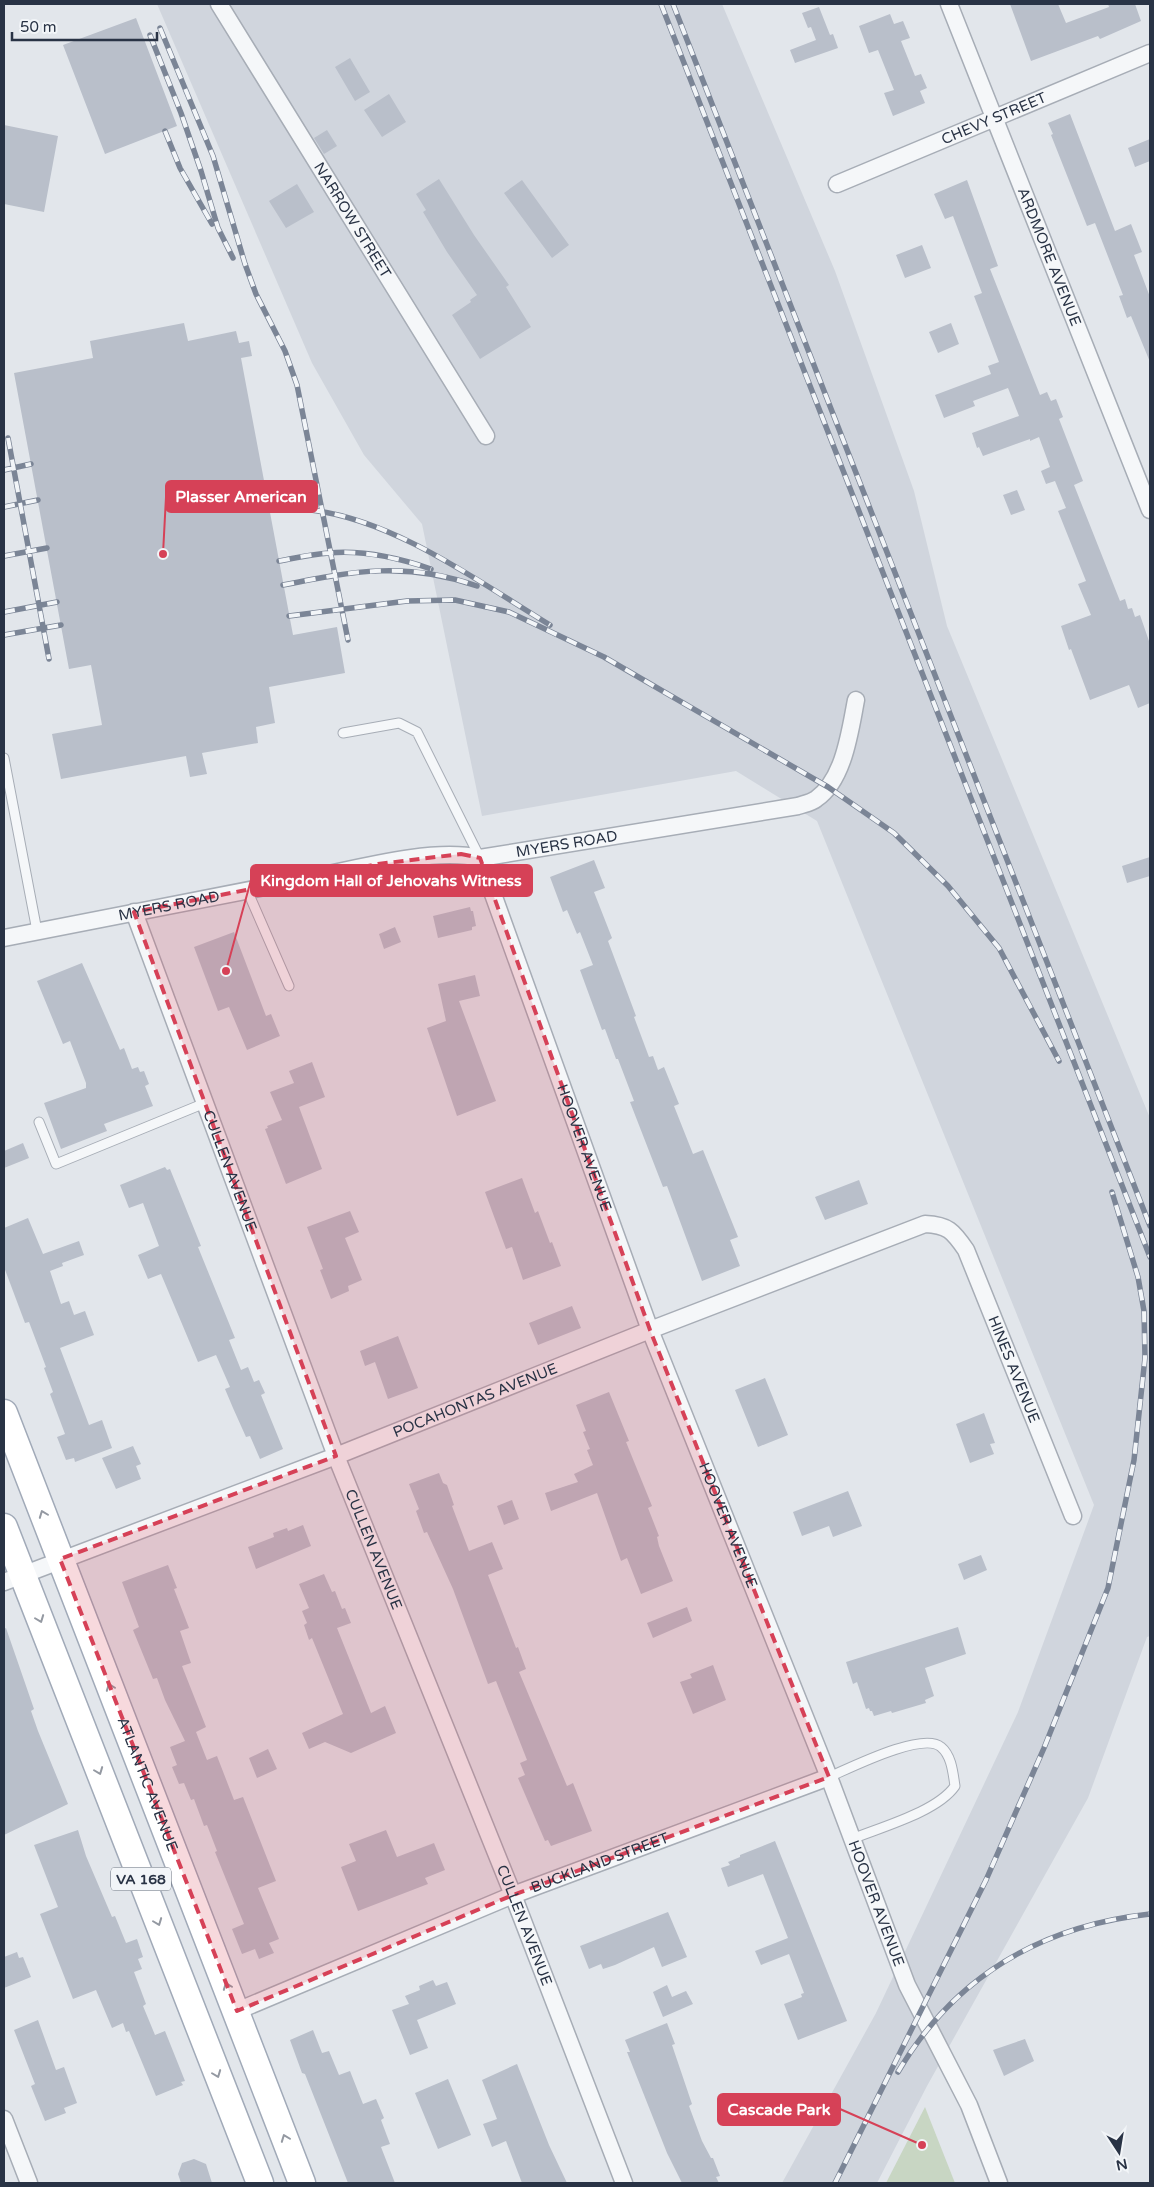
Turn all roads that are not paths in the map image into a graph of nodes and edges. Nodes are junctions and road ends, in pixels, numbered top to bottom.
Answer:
1 (219, 4) edge
2 (949, 4) edge
3 (1150, 52) edge
4 (993, 119) junction
5 (837, 184) dead end
6 (486, 436) dead end
7 (1150, 510) edge
8 (856, 700) dead end
9 (343, 733) dead end
10 (4, 758) edge
11 (7, 799) edge
12 (480, 858) junction
13 (247, 890) junction
14 (134, 912) junction
15 (37, 931) junction
16 (4, 938) edge
17 (289, 986) dead end
18 (205, 1103) junction
19 (39, 1122) dead end
20 (946, 1227) joint
21 (650, 1330) junction
22 (4, 1412) edge
23 (336, 1456) junction
24 (1073, 1516) dead end
25 (4, 1526) edge
26 (60, 1559) junction
27 (13, 1578) edge
28 (828, 1777) junction
29 (852, 1839) junction
30 (514, 1895) junction
31 (237, 2011) junction
32 (4, 2119) edge
33 (29, 2183) edge
34 (260, 2183) edge
35 (302, 2183) edge
36 (624, 2183) edge
37 (999, 2183) edge

1 - 6 street, NARROW STREET
2 - 4 street, ARDMORE AVENUE
3 - 4 street, CHEVY STREET
4 - 5 street, CHEVY STREET
4 - 7 street, ARDMORE AVENUE
8 - 12 street, MYERS ROAD
9 - 12 lane
10 - 11 lane
11 - 15 lane
12 - 13 street, MYERS ROAD
12 - 21 street, HOOVER AVENUE
13 - 14 street, MYERS ROAD
13 - 17 lane
14 - 15 street, MYERS ROAD
14 - 18 street, CULLEN AVENUE
15 - 16 street, MYERS ROAD
18 - 19 lane
18 - 23 street, CULLEN AVENUE
20 - 21 street, POCAHONTAS AVENUE
20 - 24 street, HINES AVENUE
21 - 23 street, POCAHONTAS AVENUE
21 - 28 street, HOOVER AVENUE
26 -> 22 main road, ATLANTIC AVENUE / VA 168
23 - 26 street, POCAHONTAS AVENUE
23 - 30 street, CULLEN AVENUE
25 - 27 main road, VA 168
26 - 27 street, POCAHONTAS AVENUE
31 -> 26 main road, ATLANTIC AVENUE / VA 168
27 -> 34 main road, VA 168
28 - 29 street, HOOVER AVENUE
28 - 29 lane
28 - 30 street, BUCKLAND STREET
29 - 37 street, HOOVER AVENUE
30 - 31 street, BUCKLAND STREET
30 - 36 street, CULLEN AVENUE
35 -> 31 main road, ATLANTIC AVENUE / VA 168
32 - 33 street

